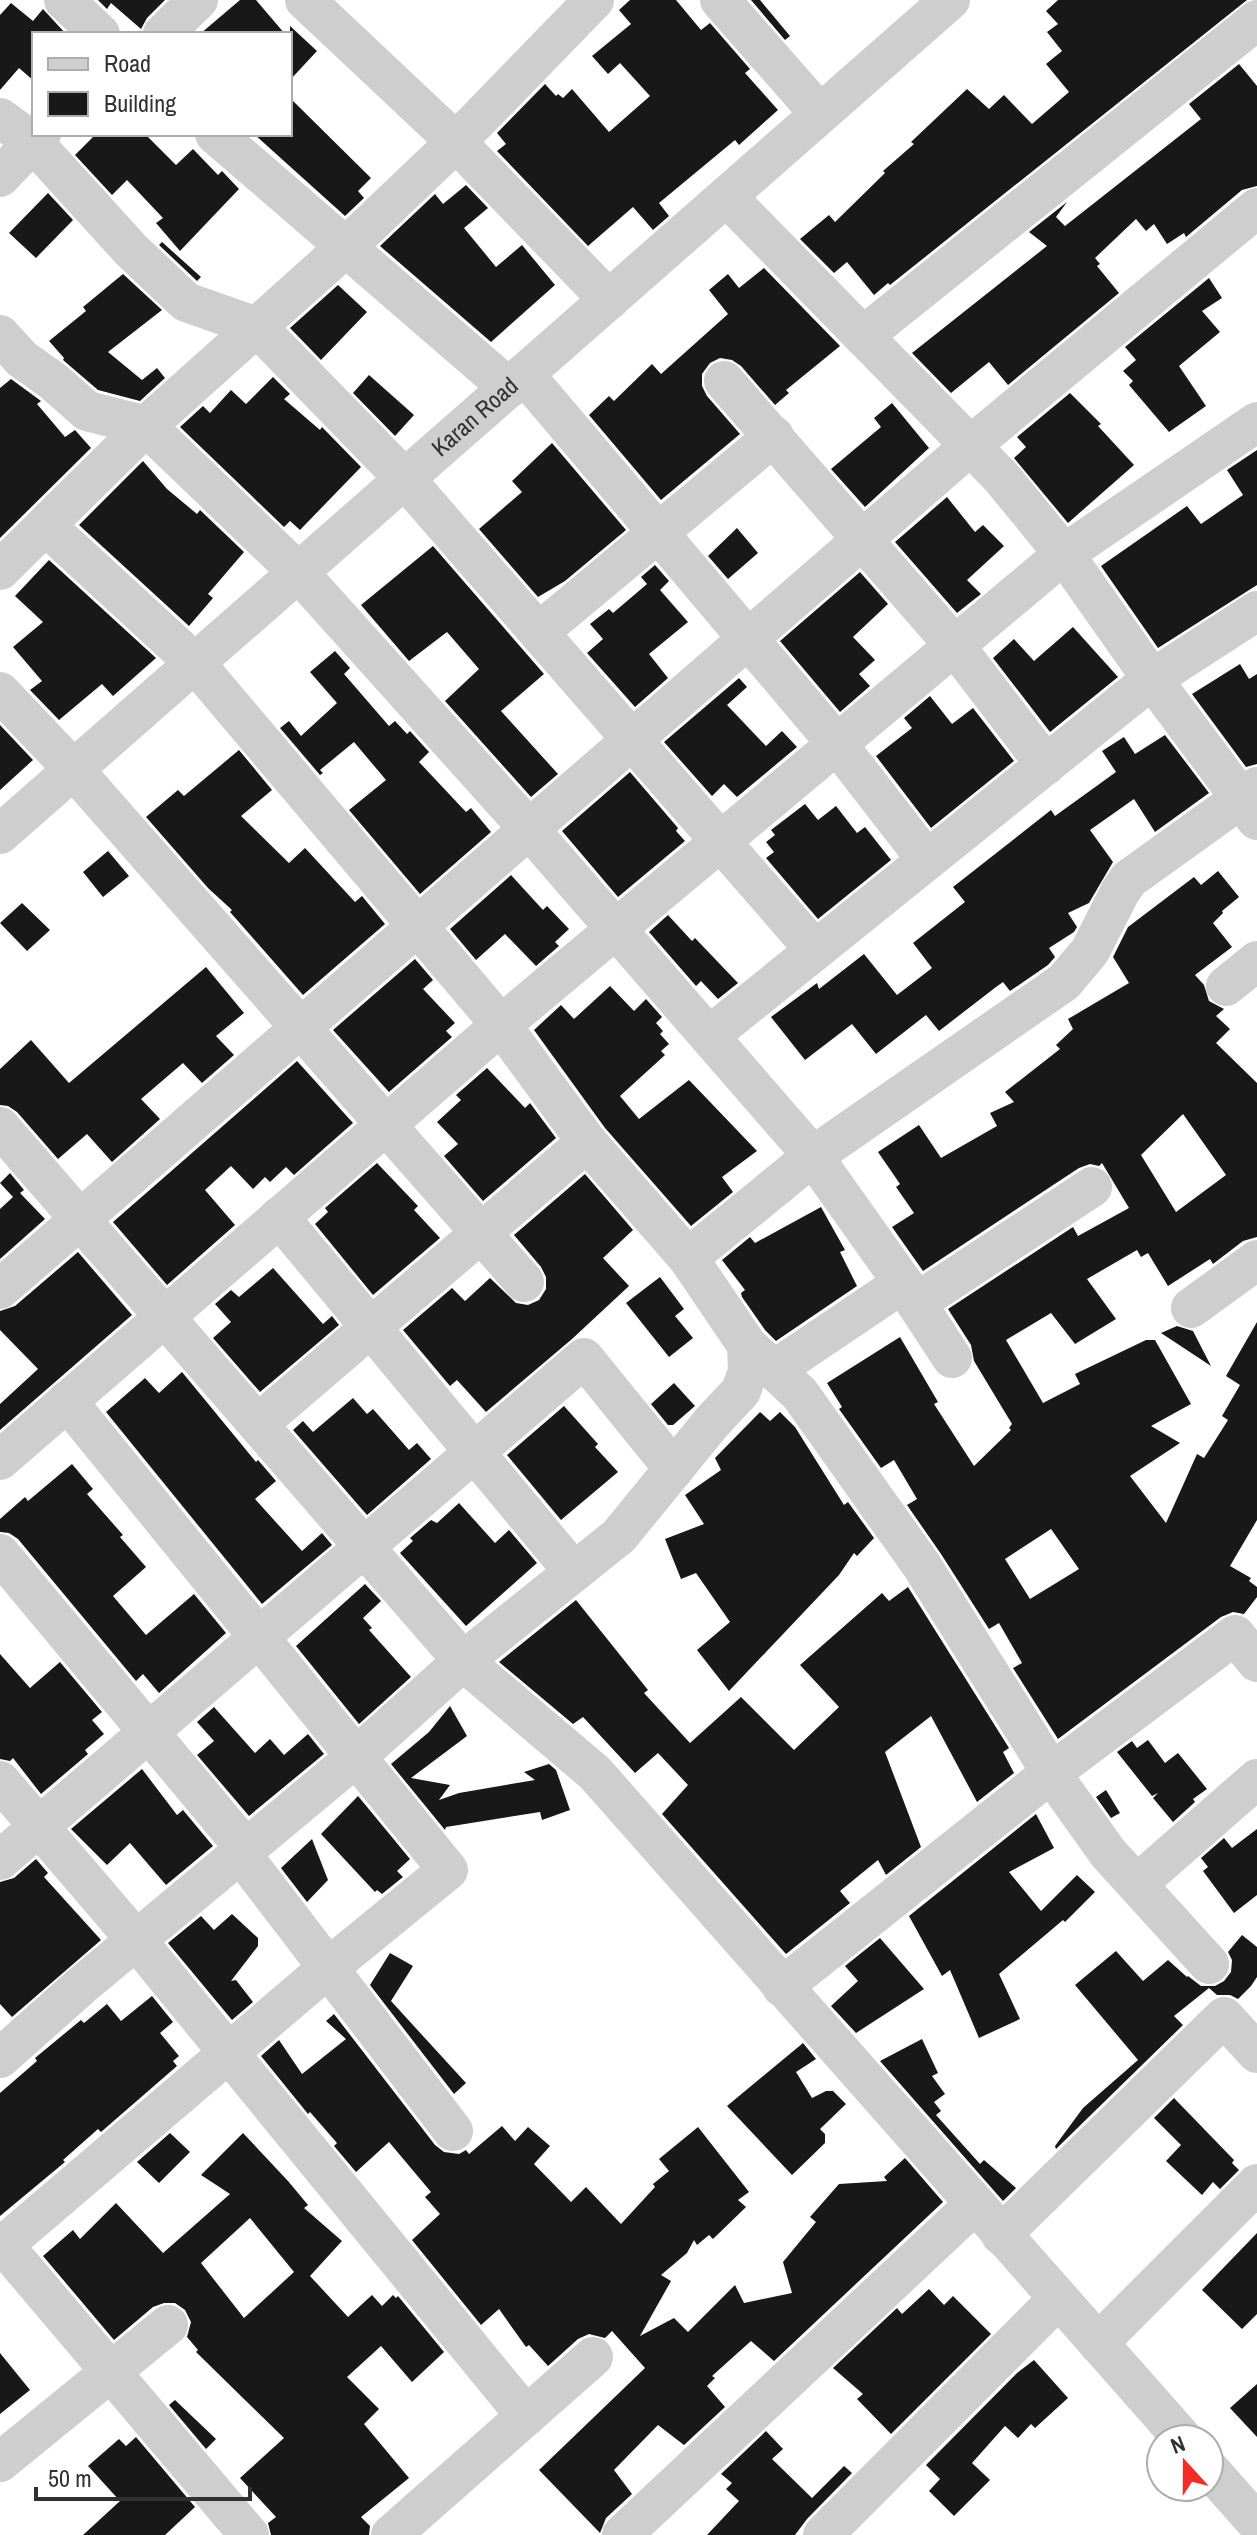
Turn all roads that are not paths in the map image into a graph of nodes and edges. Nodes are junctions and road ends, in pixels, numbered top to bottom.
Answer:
1 (64, 0) edge
2 (198, 0) edge
3 (305, 0) edge
4 (594, 0) edge
5 (720, 0) edge
6 (936, 5) edge
7 (1257, 20) edge
8 (98, 32) edge
9 (165, 32) edge
10 (820, 114) junction
11 (0, 118) edge
12 (32, 135) edge
13 (217, 136) edge
14 (37, 138) edge
15 (456, 142) junction
16 (0, 177) edge
17 (727, 197) junction
18 (1257, 208) edge
19 (347, 246) junction
20 (609, 300) junction
21 (257, 327) junction
22 (863, 336) junction
23 (7, 358) edge
24 (517, 381) junction
25 (724, 381) dead end
26 (1257, 422) edge
27 (146, 426) junction
28 (774, 436) junction
29 (970, 446) junction
30 (405, 479) junction
31 (46, 526) junction
32 (658, 533) junction
33 (863, 539) junction
34 (1064, 554) junction
35 (0, 570) edge
36 (299, 573) junction
37 (1257, 611) edge
38 (539, 632) junction
39 (748, 639) junction
40 (955, 646) junction
41 (195, 663) junction
42 (1152, 679) junction
43 (0, 692) edge
44 (632, 739) junction
45 (837, 744) junction
46 (1046, 765) junction
47 (74, 770) junction
48 (1251, 802) edge
49 (529, 829) junction
50 (0, 834) edge
51 (721, 841) junction
52 (927, 860) junction
53 (417, 926) junction
54 (616, 929) junction
55 (815, 950) junction
56 (1257, 961) edge
57 (1226, 986) dead end
58 (501, 1025) junction
59 (301, 1027) junction
60 (709, 1036) junction
61 (387, 1124) junction
62 (0, 1127) edge
63 (587, 1142) junction
64 (813, 1156) junction
65 (1092, 1187) dead end
66 (279, 1217) junction
67 (80, 1219) junction
68 (480, 1231) junction
69 (688, 1258) junction
70 (1257, 1260) edge
71 (524, 1282) dead end
72 (0, 1289) edge
73 (910, 1293) junction
74 (1191, 1308) dead end
75 (165, 1317) junction
76 (370, 1327) junction
77 (760, 1358) junction
78 (952, 1358) dead end
79 (67, 1401) junction
80 (258, 1424) junction
81 (474, 1451) junction
82 (0, 1460) edge
83 (674, 1469) junction
84 (363, 1545) junction
85 (0, 1554) edge
86 (574, 1572) junction
87 (257, 1637) junction
88 (463, 1661) junction
89 (1257, 1662) edge
90 (148, 1731) junction
91 (356, 1757) junction
92 (1051, 1773) junction
93 (1257, 1779) edge
94 (0, 1781) edge
95 (39, 1827) junction
96 (244, 1851) junction
97 (0, 1860) edge
98 (1137, 1884) junction
99 (137, 1941) junction
100 (1209, 1964) dead end
101 (328, 1968) junction
102 (782, 1987) junction
103 (5, 2043) edge
104 (229, 2053) junction
105 (1257, 2053) edge
106 (453, 2131) dead end
107 (1257, 2184) edge
108 (974, 2205) junction
109 (1001, 2235) junction
110 (1, 2244) edge
111 (1058, 2299) junction
112 (168, 2325) dead end
113 (1098, 2343) junction
114 (593, 2357) dead end
115 (111, 2371) junction
116 (526, 2416) junction
117 (1169, 2423) edge
118 (2, 2456) edge
119 (1225, 2487) edge
120 (1257, 2523) edge
121 (1257, 2530) edge
122 (249, 2535) edge
123 (391, 2535) edge
124 (622, 2535) edge
125 (823, 2535) edge
126 (1252, 2535) edge

1 - 8 street
2 - 9 street
3 - 15 street
4 - 15 street
5 - 10 street
6 - 10 street, Karan Road
7 - 22 street
10 - 17 street, Karan Road
11 - 12 street
13 - 19 street
14 - 16 street
14 - 21 street
15 - 19 street
15 - 20 street
17 - 20 street, Karan Road
17 - 22 street
18 - 29 street
19 - 21 street
19 - 24 street
20 - 24 street, Karan Road
21 - 27 street
21 - 30 street
22 - 29 street
23 - 27 street
24 - 30 street, Karan Road
24 - 32 street
25 - 28 street
26 - 34 street
27 - 31 street
27 - 36 street
28 - 32 street
28 - 33 street
29 - 33 street
29 - 34 street
30 - 36 street, Karan Road
30 - 38 street
31 - 35 street
31 - 41 street
32 - 38 street
32 - 39 street
33 - 39 street
33 - 40 street
34 - 40 street
34 - 42 street
36 - 41 street, Karan Road
36 - 49 street
37 - 42 street
38 - 44 street
39 - 44 street
39 - 45 street
40 - 45 street
40 - 46 street
41 - 47 street, Karan Road
41 - 53 street
42 - 46 street
42 - 48 street
43 - 47 street
44 - 49 street
44 - 51 street
45 - 51 street
45 - 52 street
46 - 52 street
47 - 50 street, Karan Road
47 - 59 street
48 - 64 street
49 - 53 street
49 - 54 street
51 - 54 street
51 - 55 street
52 - 55 street
53 - 58 street
53 - 59 street
54 - 58 street
54 - 60 street
55 - 60 street
56 - 57 street
58 - 61 street
58 - 63 street
59 - 61 street
59 - 67 street
60 - 64 street
61 - 66 street
61 - 68 street
62 - 67 street
63 - 68 street
63 - 69 street
64 - 69 street
64 - 73 street
65 - 73 street
66 - 75 street
66 - 76 street
67 - 72 street
67 - 75 street
68 - 71 street
68 - 76 street
69 - 77 street
70 - 74 street
73 - 77 street
73 - 78 street
75 - 79 street
75 - 80 street
76 - 80 street
76 - 81 street
77 - 83 street
77 - 92 street
79 - 82 street
79 - 87 street
80 - 84 street
81 - 83 street
81 - 84 street
81 - 86 street
83 - 86 street
84 - 87 street
84 - 88 street
85 - 90 street
86 - 88 street
87 - 90 street
87 - 91 street
88 - 91 street
88 - 102 street
89 - 92 street
90 - 95 street
90 - 96 street
91 - 96 street
91 - 101 street
92 - 98 street
92 - 102 street
93 - 98 street
94 - 95 street
95 - 97 street
95 - 99 street
96 - 99 street
96 - 101 street
98 - 100 street
99 - 103 street
99 - 104 street
101 - 104 street
101 - 106 street
102 - 108 street
104 - 110 street
104 - 116 street
105 - 109 street
107 - 113 street
108 - 109 street
108 - 124 street
109 - 111 street
110 - 115 street
111 - 113 street
111 - 125 street
112 - 115 street
113 - 117 street
114 - 116 street
115 - 118 street
115 - 122 street
116 - 123 street
119 - 120 street
121 - 126 street

